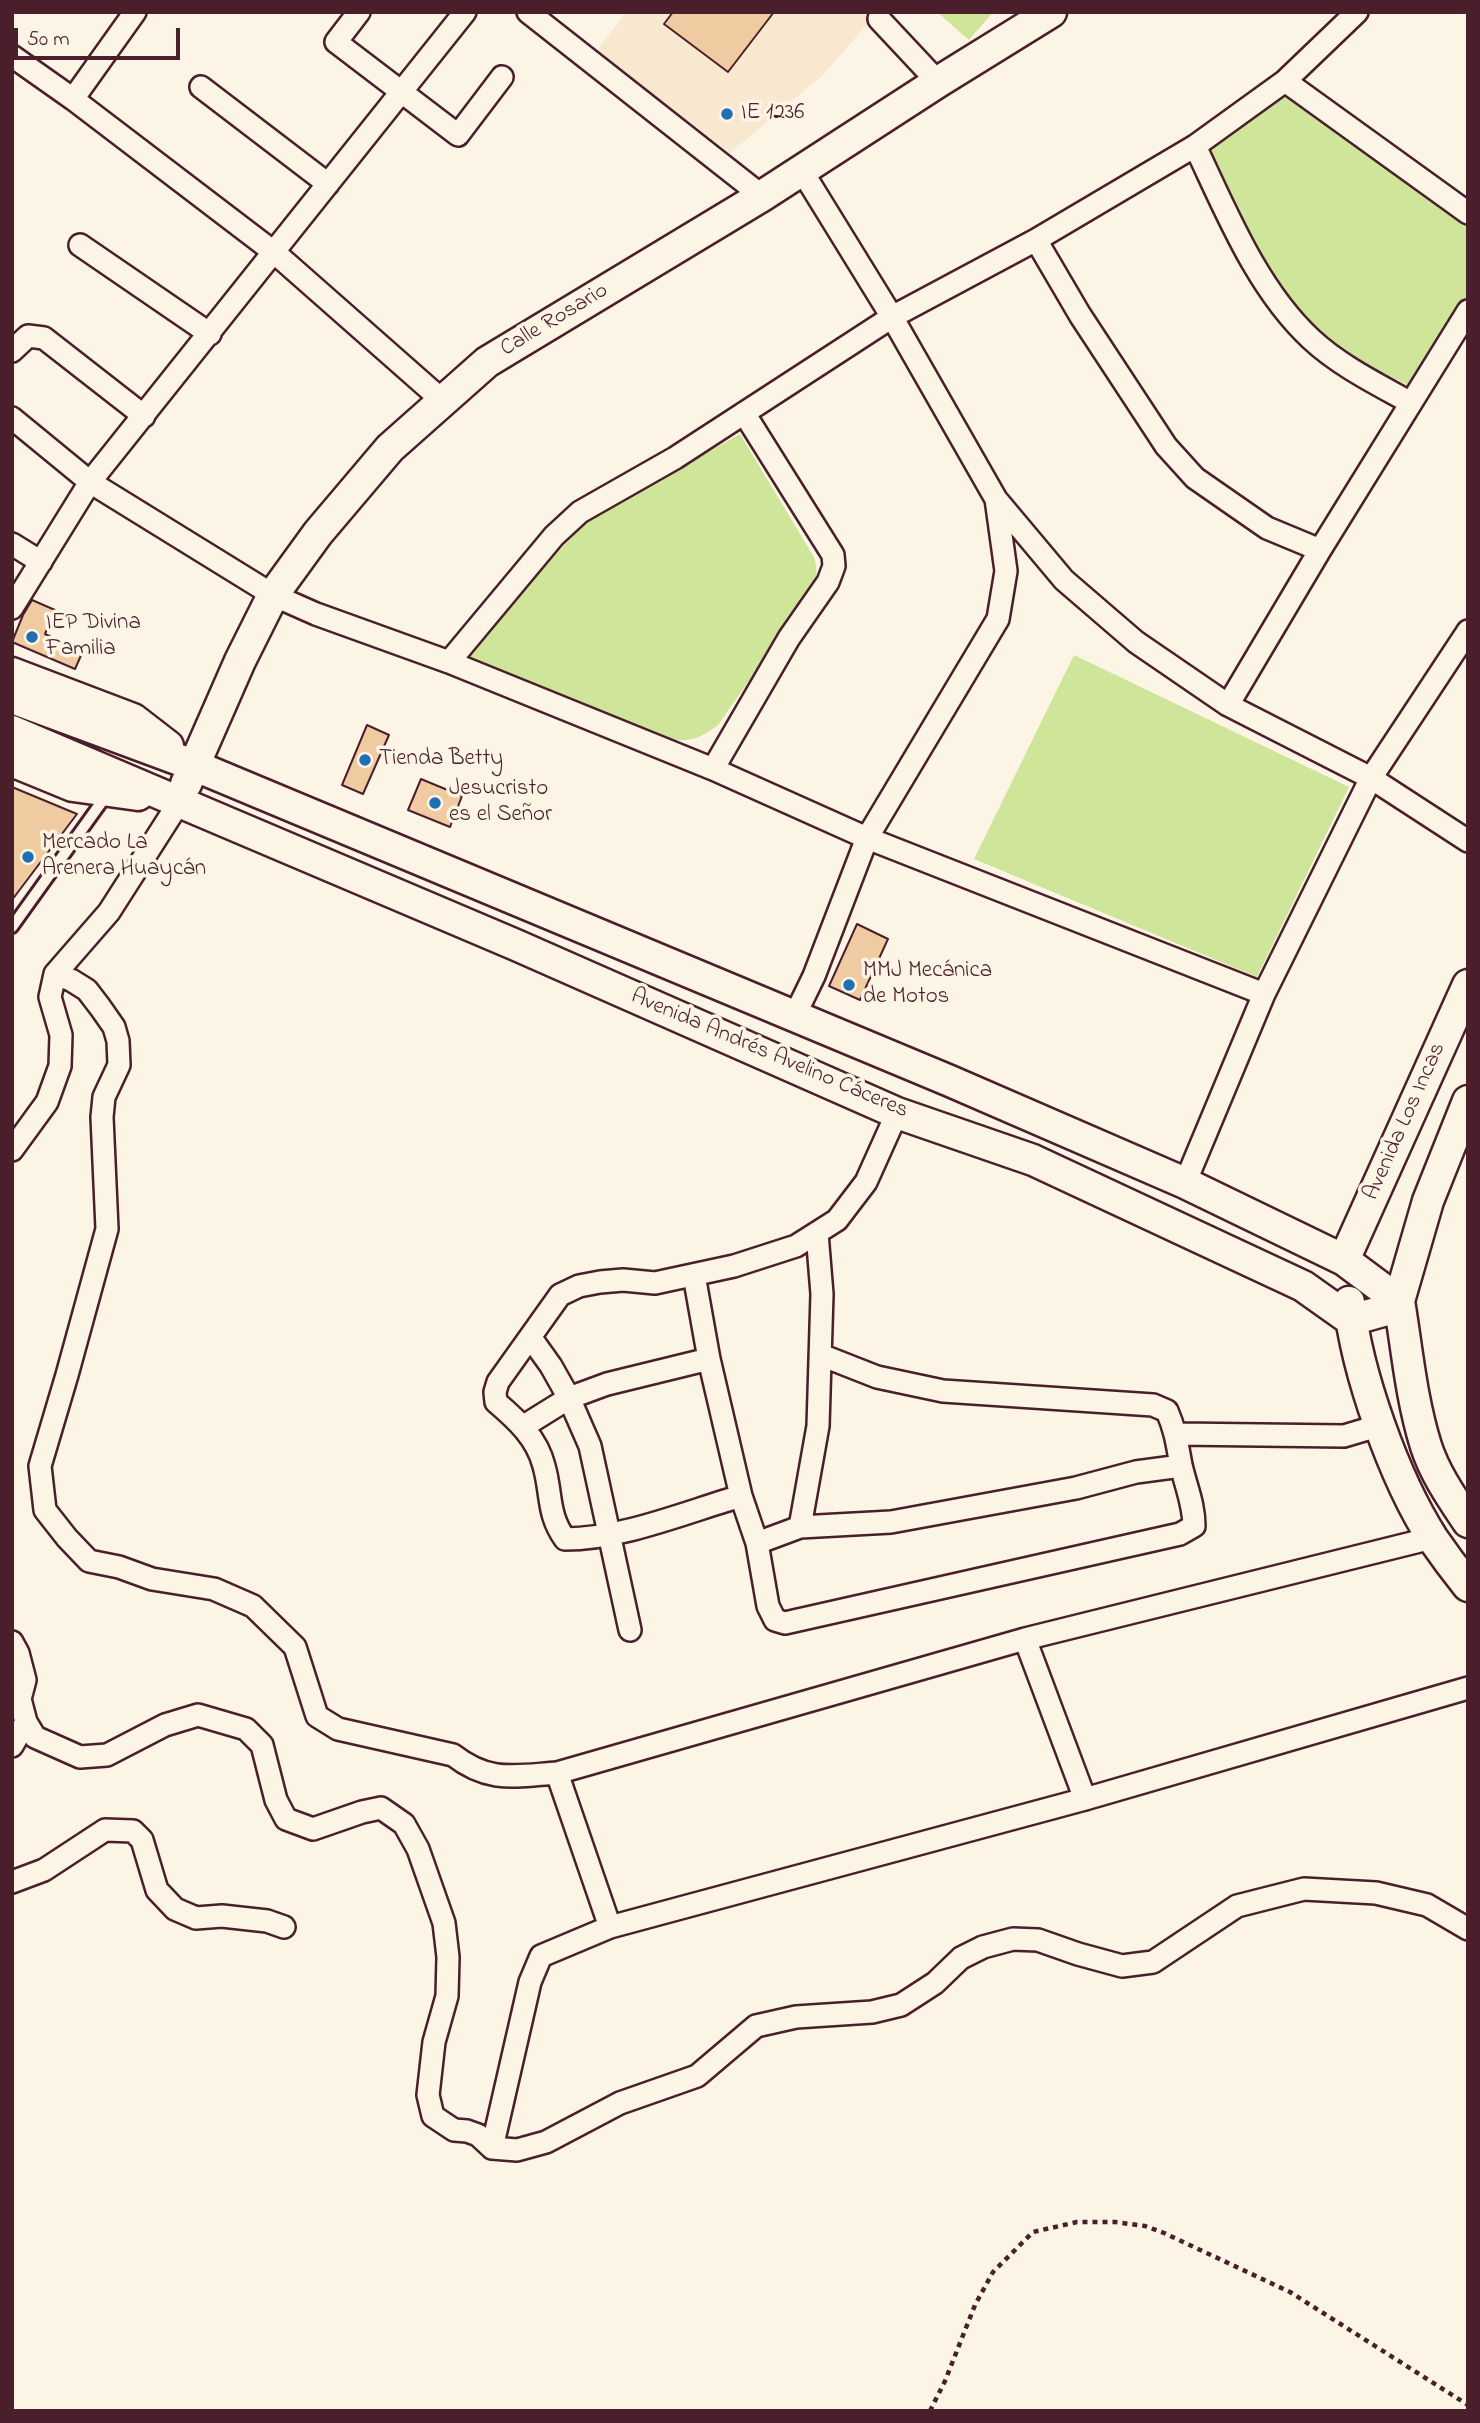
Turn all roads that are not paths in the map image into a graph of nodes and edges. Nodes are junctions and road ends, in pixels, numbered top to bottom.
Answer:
1 (359, 12) edge
2 (465, 12) edge
3 (528, 12) edge
4 (1051, 12) edge
5 (1357, 12) edge
6 (132, 13) edge
7 (552, 19) edge
8 (879, 19) dead end
9 (12, 56) edge
10 (502, 77) dead end
11 (1285, 81) junction
12 (938, 82) junction
13 (201, 87) dead end
14 (401, 92) junction
15 (73, 99) junction
16 (1195, 146) junction
17 (802, 171) junction
18 (328, 184) junction
19 (762, 196) junction
20 (1468, 213) edge
21 (1036, 240) junction
22 (80, 244) dead end
23 (275, 253) junction
24 (1468, 311) edge
25 (892, 317) junction
26 (210, 334) junction
27 (12, 351) edge
28 (443, 401) junction
29 (1411, 403) junction
30 (744, 413) junction
31 (144, 416) junction
32 (12, 418) edge
33 (90, 482) junction
34 (996, 499) junction
35 (12, 544) edge
36 (1320, 550) junction
37 (41, 562) junction
38 (273, 595) junction
39 (12, 608) edge
40 (1468, 631) edge
41 (449, 662) junction
42 (12, 673) edge
43 (12, 698) edge
44 (1228, 705) junction
45 (12, 731) edge
46 (12, 761) edge
47 (193, 765) junction
48 (713, 769) junction
49 (1371, 778) junction
50 (109, 791) junction
51 (180, 801) junction
52 (867, 838) junction
53 (1468, 841) edge
54 (531, 907) junction
55 (12, 927) edge
56 (516, 945) junction
57 (55, 974) junction
58 (1468, 985) edge
59 (1264, 994) junction
60 (794, 1017) junction
61 (1468, 1101) edge
62 (897, 1112) junction
63 (1051, 1126) junction
64 (12, 1150) edge
65 (1033, 1160) junction
66 (1185, 1183) junction
67 (817, 1233) junction
68 (1344, 1260) junction
69 (694, 1275) junction
70 (1399, 1301) junction
71 (1351, 1320) junction
72 (531, 1338) junction
73 (821, 1355) junction
74 (709, 1359) junction
75 (569, 1398) junction
76 (1381, 1425) junction
77 (524, 1426) junction
78 (1177, 1434) junction
79 (1181, 1465) junction
80 (741, 1496) junction
81 (1468, 1522) edge
82 (800, 1527) junction
83 (608, 1534) junction
84 (1432, 1538) junction
85 (757, 1543) junction
86 (1468, 1586) edge
87 (630, 1630) dead end
88 (1025, 1639) junction
89 (12, 1642) edge
90 (1468, 1688) edge
91 (26, 1722) junction
92 (12, 1746) edge
93 (556, 1773) junction
94 (1085, 1799) junction
95 (12, 1882) edge
96 (284, 1927) dead end
97 (610, 1927) junction
98 (1468, 1929) edge
99 (492, 2148) junction

1 - 14 street
2 - 14 street
3 - 7 street
4 - 12 main road, Calle Rosario
5 - 11 street
6 - 15 street
7 - 19 street
8 - 12 street
9 - 15 street
10 - 14 street
11 - 16 street
11 - 20 street
12 - 17 main road, Calle Rosario
13 - 18 street
14 - 18 street
15 - 23 street
16 - 21 street
16 - 29 street
17 - 19 main road, Calle Rosario
17 - 25 street
18 - 23 street
19 - 28 main road, Calle Rosario
21 - 25 street
21 - 36 street
22 - 26 street
23 - 26 street
23 - 28 street
24 - 29 street
25 - 30 street
25 - 34 street
26 - 31 street
27 - 31 street
28 - 38 main road, Calle Rosario
29 - 36 street
30 - 41 street
30 - 48 street
31 - 33 street
32 - 33 street
33 - 37 street
33 - 38 street
34 - 44 street
34 - 52 street
35 - 37 street
36 - 44 street
37 - 39 street
38 - 41 street
38 - 47 main road, Calle Rosario
40 - 49 street
41 - 48 street
42 - 47 main road, Avenida Andrés Avelino Cáceres
43 - 47 main road, Avenida Andrés Avelino Cáceres
44 - 49 street
45 - 51 main road, Avenida Andrés Avelino Cáceres
46 - 50 main road, Avenida Andrés Avelino Cáceres
47 - 51 main road, Calle Rosario
47 - 54 main road, Avenida Andrés Avelino Cáceres
48 - 52 street
49 - 53 street
49 - 59 street
50 - 51 main road, Avenida Andrés Avelino Cáceres
50 - 55 lane
51 - 56 main road, Avenida Andrés Avelino Cáceres
51 - 57 street
52 - 59 street
52 - 60 street
54 - 56 main road
54 - 60 main road, Avenida Andrés Avelino Cáceres
56 - 62 main road, Avenida Andrés Avelino Cáceres
57 - 64 street
57 - 93 street
58 - 68 main road, Avenida Los Incas
59 - 66 street
60 - 63 main road, Avenida Andrés Avelino Cáceres
61 - 70 main road
62 - 65 main road, Avenida Andrés Avelino Cáceres
62 - 67 street
63 - 65 main road
63 - 66 main road, Avenida Andrés Avelino Cáceres
65 - 71 main road, Avenida Andrés Avelino Cáceres
66 - 68 main road, Avenida Andrés Avelino Cáceres
67 - 69 street
67 - 73 street
68 - 70 main road, Avenida Andrés Avelino Cáceres
68 - 71 main road
69 - 72 street
69 - 74 street
70 - 71 main road
70 - 81 main road
71 - 76 main road
72 - 75 street
72 - 77 street
73 - 78 street
73 - 82 street
74 - 75 street
74 - 80 street
75 - 77 street
75 - 83 street
76 - 78 street
76 - 84 main road
77 - 83 street
78 - 79 street
79 - 82 street
79 - 85 street
80 - 83 street
80 - 85 street
82 - 85 street
83 - 87 street
84 - 86 main road
84 - 88 street
88 - 93 street
88 - 94 street
89 - 91 street
90 - 94 street
91 - 92 street
91 - 99 street
93 - 97 street
94 - 97 street
95 - 96 street
97 - 99 street
98 - 99 street

